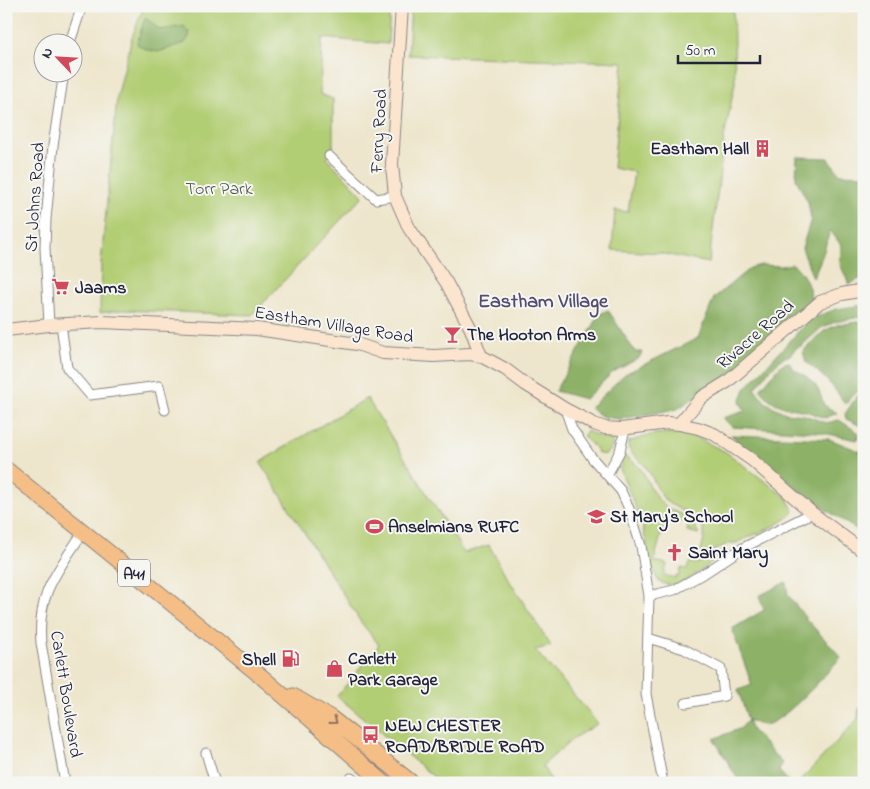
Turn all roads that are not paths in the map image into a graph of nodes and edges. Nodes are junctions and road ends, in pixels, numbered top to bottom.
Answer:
1 (82, 6) edge
2 (402, 6) edge
3 (73, 32) edge
4 (63, 82) edge
5 (329, 156) dead end
6 (395, 196) junction
7 (864, 290) edge
8 (55, 325) junction
9 (6, 330) edge
10 (481, 356) junction
11 (565, 409) junction
12 (165, 410) dead end
13 (679, 424) junction
14 (626, 428) junction
15 (6, 469) edge
16 (607, 475) junction
17 (812, 513) junction
18 (84, 532) junction
19 (864, 552) edge
20 (649, 596) junction
21 (648, 638) junction
22 (262, 677) junction
23 (686, 703) dead end
24 (206, 753) dead end
25 (65, 783) edge
26 (214, 783) edge
27 (384, 783) edge
28 (412, 783) edge
29 (663, 783) edge

1 - 3 street
2 - 6 main road, Ferry Road
4 - 8 street, St Johns Road
5 - 6 street
6 - 10 main road, Ferry Road
7 - 13 main road, Rivacre Road
8 - 9 main road, Eastham Village Road
8 - 10 main road, Eastham Village Road
8 - 12 street, St Johns Road
10 - 11 main road, Eastham Village Road
11 - 14 main road, Eastham Village Road
11 - 16 street
13 - 14 main road, Eastham Village Road
13 - 17 main road, Eastham Village Road
14 - 16 street
15 - 18 highway, A41
16 - 20 street
17 - 19 main road, Eastham Village Road
17 - 20 street
18 - 22 highway, A41
18 - 25 street, Carlett Boulevard
20 - 21 street
21 - 23 street
21 - 29 street
22 - 27 highway, A41
22 -> 28 highway, A41
24 - 26 street

